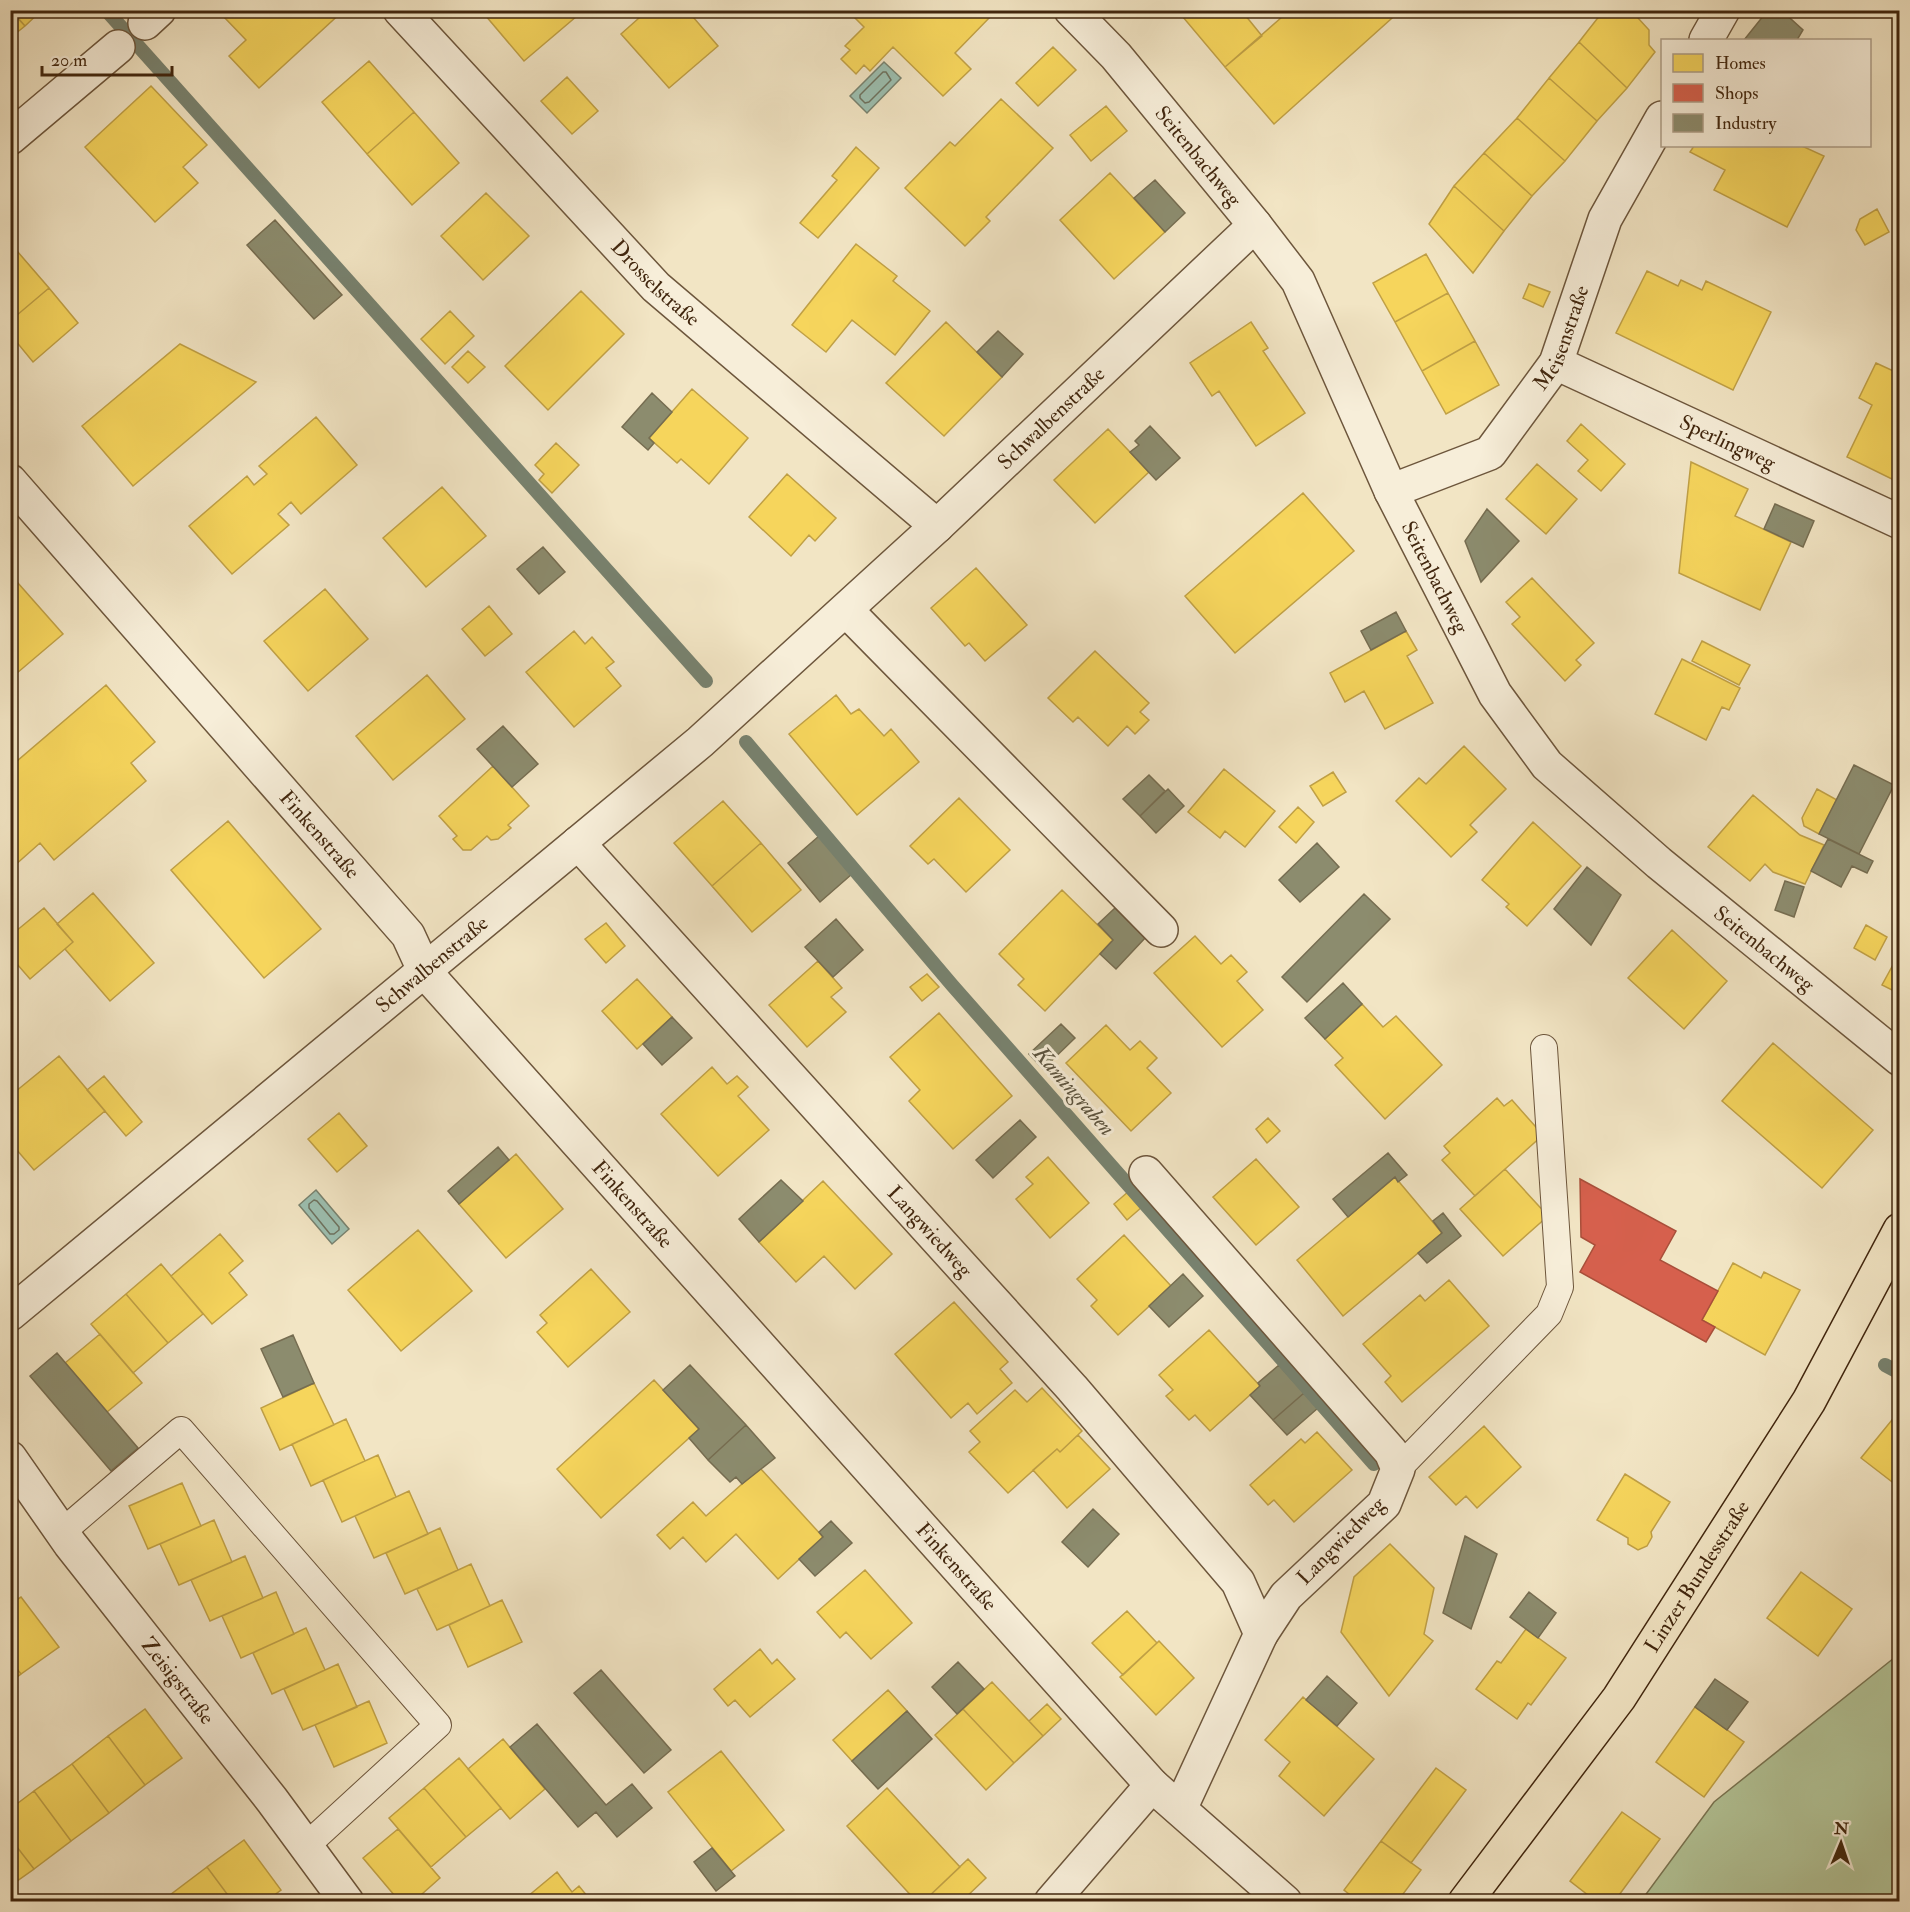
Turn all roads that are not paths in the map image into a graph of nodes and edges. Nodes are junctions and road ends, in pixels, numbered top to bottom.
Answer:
1 (399, 10) edge
2 (1071, 10) edge
3 (1723, 10) edge
4 (1707, 39) edge
5 (118, 46) dead end
6 (1661, 120) edge
7 (10, 138) edge
8 (1255, 225) junction
9 (1556, 363) junction
10 (10, 481) edge
11 (1391, 491) junction
12 (1899, 522) edge
13 (937, 526) junction
14 (846, 610) junction
15 (578, 843) junction
16 (1161, 930) dead end
17 (425, 972) junction
18 (1544, 1048) dead end
19 (1899, 1059) edge
20 (1146, 1173) dead end
21 (1899, 1230) edge
22 (10, 1314) edge
23 (10, 1458) edge
24 (1398, 1469) junction
25 (62, 1532) junction
26 (1261, 1634) junction
27 (1152, 1785) junction
28 (1180, 1809) junction
29 (306, 1846) junction
30 (347, 1902) edge
31 (1051, 1902) edge
32 (1285, 1902) edge
33 (1465, 1902) edge

1 - 13 street, Drosselstraße
2 - 8 street, Seitenbachweg
3 - 4 street
5 - 7 street
6 - 9 street, Meisenstraße
8 - 11 street, Seitenbachweg
8 - 13 street, Schwalbenstraße
9 - 11 street, Meisenstraße
9 - 12 street, Sperlingweg
10 - 17 street, Finkenstraße
11 - 19 street, Seitenbachweg
13 - 14 street, Schwalbenstraße
14 - 15 street, Schwalbenstraße
14 - 16 street
15 - 17 street, Schwalbenstraße
15 - 26 street, Langwiedweg
17 - 22 street, Schwalbenstraße
17 - 27 street, Finkenstraße
18 - 24 lane
20 - 24 street
21 - 33 main road, Linzer Bundesstraße
23 - 25 street, Zeisigstraße
24 - 26 street, Langwiedweg
25 - 29 street, Zeisigstraße
25 - 29 lane
26 - 28 street, Langwiedweg
27 - 28 street, Finkenstraße
27 - 31 street
28 - 32 street, Finkenstraße
29 - 30 street, Zeisigstraße

